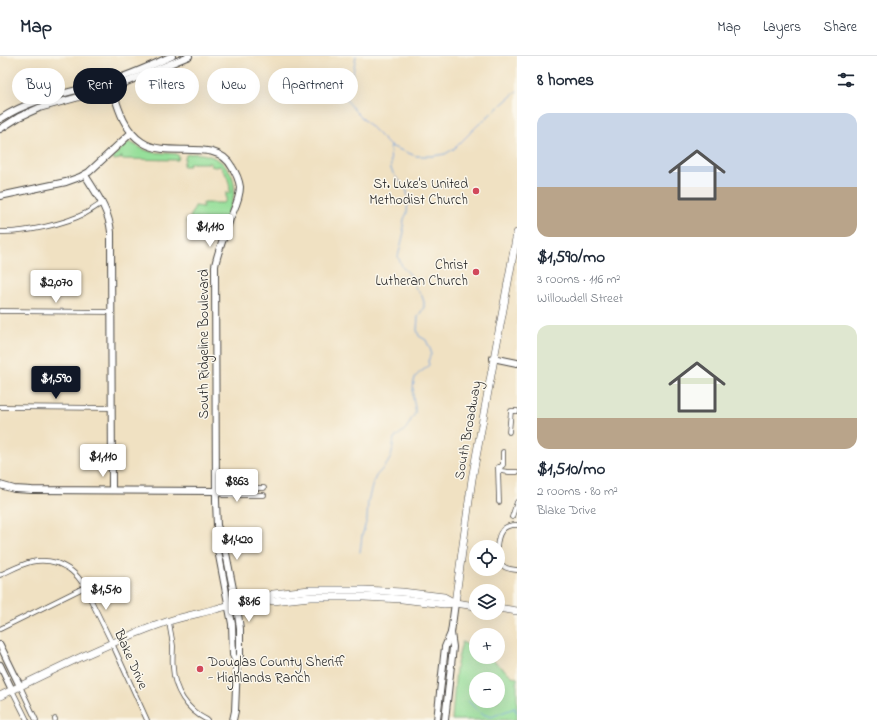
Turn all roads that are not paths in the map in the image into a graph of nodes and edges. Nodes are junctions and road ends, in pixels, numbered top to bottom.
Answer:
1 (172, 56) edge
2 (189, 56) edge
3 (127, 75) edge
4 (127, 82) edge
5 (73, 92) edge
6 (73, 99) edge
7 (117, 104) edge
8 (0, 119) edge
9 (0, 129) edge
10 (131, 133) junction
11 (85, 175) junction
12 (0, 196) edge
13 (102, 203) junction
14 (0, 232) edge
15 (517, 233) edge
16 (0, 311) edge
17 (112, 312) junction
18 (493, 358) junction
19 (517, 362) edge
20 (0, 407) edge
21 (112, 408) junction
22 (517, 412) edge
23 (510, 432) dead end
24 (503, 452) dead end
25 (500, 467) junction
26 (517, 472) edge
27 (0, 486) edge
28 (264, 488) dead end
29 (112, 490) junction
30 (216, 491) junction
31 (264, 495) dead end
32 (499, 502) dead end
33 (517, 502) edge
34 (512, 517) dead end
35 (517, 525) edge
36 (498, 540) edge
37 (505, 567) edge
38 (517, 570) edge
39 (0, 575) edge
40 (85, 587) junction
41 (455, 603) junction
42 (233, 605) junction
43 (469, 605) edge
44 (505, 609) edge
45 (517, 611) edge
46 (169, 621) junction
47 (0, 629) edge
48 (451, 633) junction
49 (112, 643) junction
50 (0, 645) edge
51 (0, 665) edge
52 (20, 686) junction
53 (12, 690) junction
54 (0, 696) edge
55 (27, 720) edge
56 (36, 720) edge
57 (147, 720) edge
58 (207, 720) edge
59 (233, 720) edge
60 (437, 720) edge
61 (445, 720) edge

1 - 3 street
2 - 4 street
5 - 8 street
6 - 9 street
7 - 10 street, South Ridgeline Boulevard
10 - 11 street
10 - 30 street, South Ridgeline Boulevard
11 - 12 street
11 - 13 street
13 - 14 street
13 - 17 street
15 - 18 main road, South Broadway
16 - 17 street
17 - 21 street
18 - 19 street
18 - 41 main road, South Broadway
20 - 21 street
21 - 29 street
22 - 23 street
24 - 25 street
25 - 26 street
25 - 32 street
27 - 29 street
28 - 30 street
29 - 30 street
30 - 31 street
30 - 42 street, South Ridgeline Boulevard
33 - 34 street
35 - 36 street
37 - 38 street
39 - 40 street, Blake Drive
40 - 47 street
40 - 49 street, Blake Drive
41 - 42 main road
41 - 43 main road
41 - 48 street, South Broadway
42 - 46 main road
42 - 59 street, South Ridgeline Boulevard
44 - 45 main road
46 - 49 main road
46 - 58 street
48 - 60 street, South Broadway
48 - 61 street, South Broadway
49 - 52 main road
49 - 57 street, Blake Drive
50 - 52 street
51 - 53 street
52 - 53 main road
52 - 56 street
53 - 54 main road
53 - 55 street

